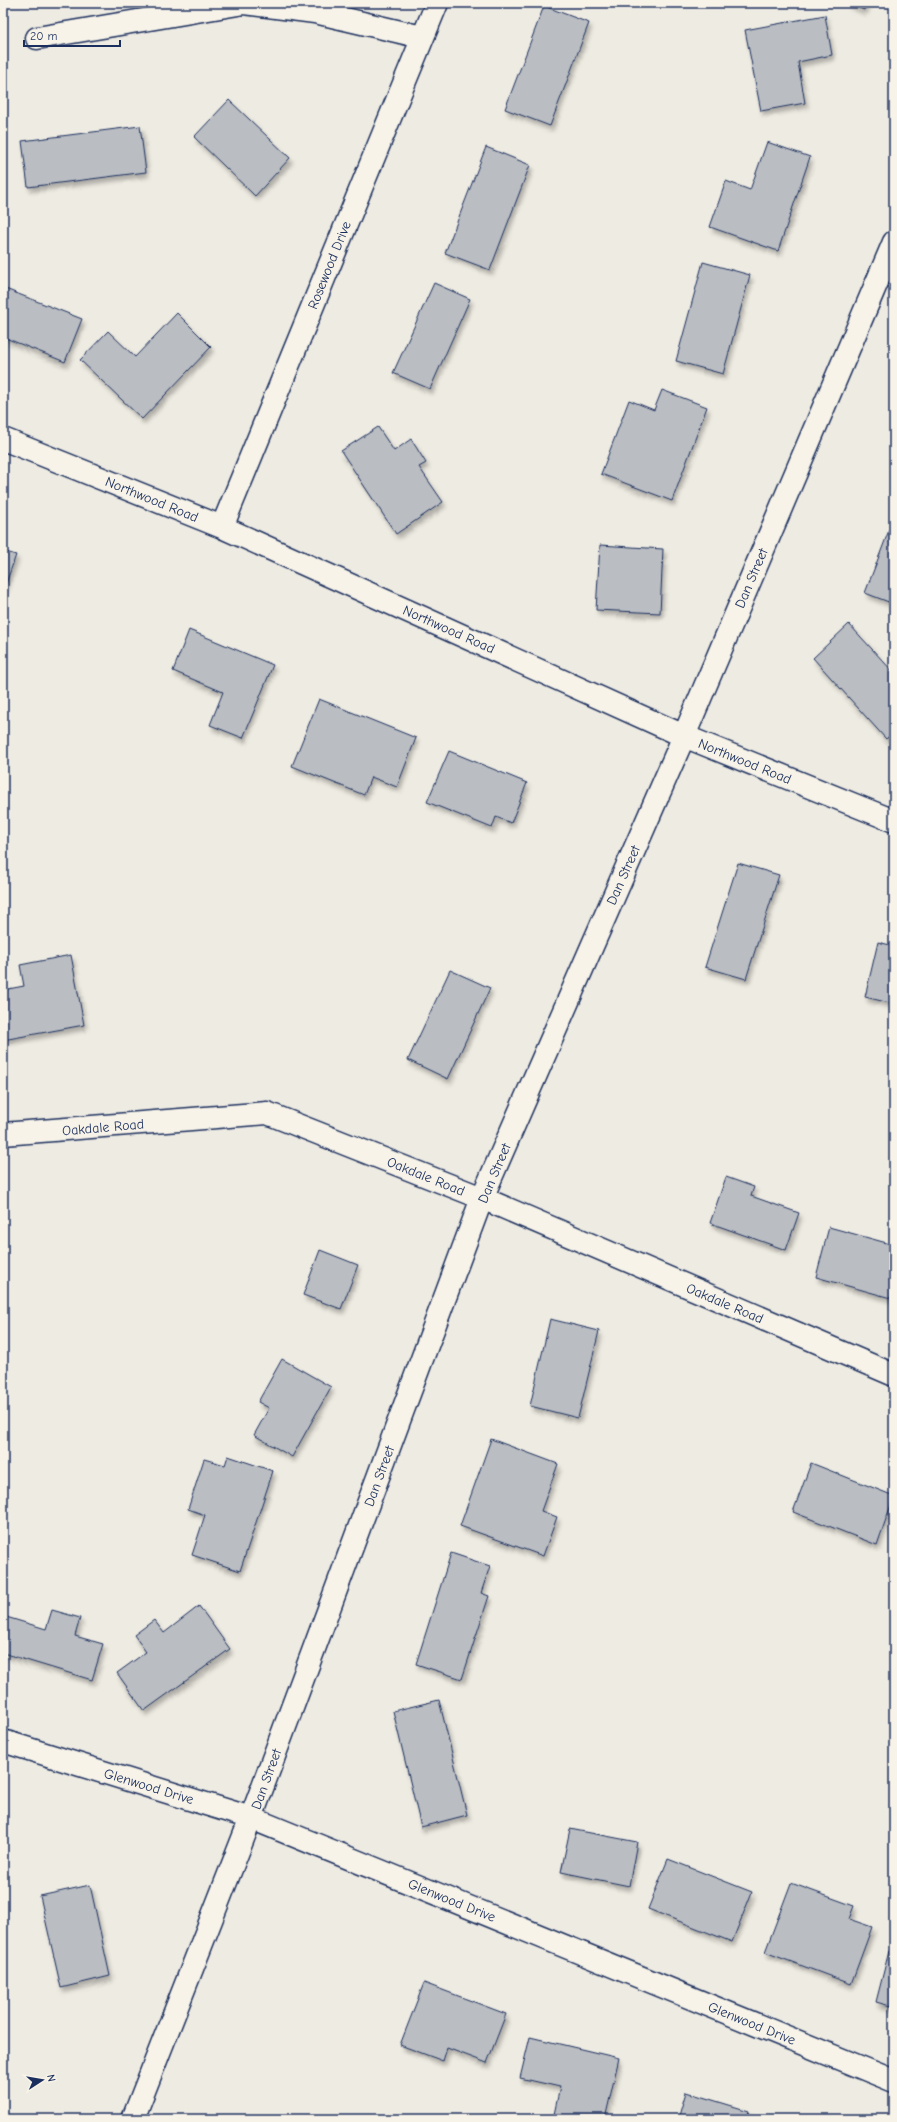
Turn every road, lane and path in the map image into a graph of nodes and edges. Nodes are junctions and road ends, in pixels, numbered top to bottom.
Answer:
1 (437, 3) edge
2 (422, 37) junction
3 (37, 38) dead end
4 (894, 242) edge
5 (890, 267) edge
6 (3, 439) edge
7 (222, 527) junction
8 (684, 736) junction
9 (894, 821) edge
10 (3, 1134) edge
11 (482, 1198) junction
12 (894, 1375) edge
13 (3, 1741) edge
14 (251, 1818) junction
15 (894, 2081) edge
16 (133, 2119) edge

1 - 2 street, Rosewood Drive
2 - 3 street
2 - 7 street, Rosewood Drive
4 - 5 street, Dan Street
5 - 8 street, Dan Street
6 - 7 street, Northwood Road
7 - 8 street, Northwood Road
8 - 9 street, Northwood Road
8 - 11 street, Dan Street
10 - 11 street, Oakdale Road
11 - 12 street, Oakdale Road
11 - 14 street, Dan Street
13 - 14 street, Glenwood Drive
14 - 15 street, Glenwood Drive
14 - 16 street, Dan Street

